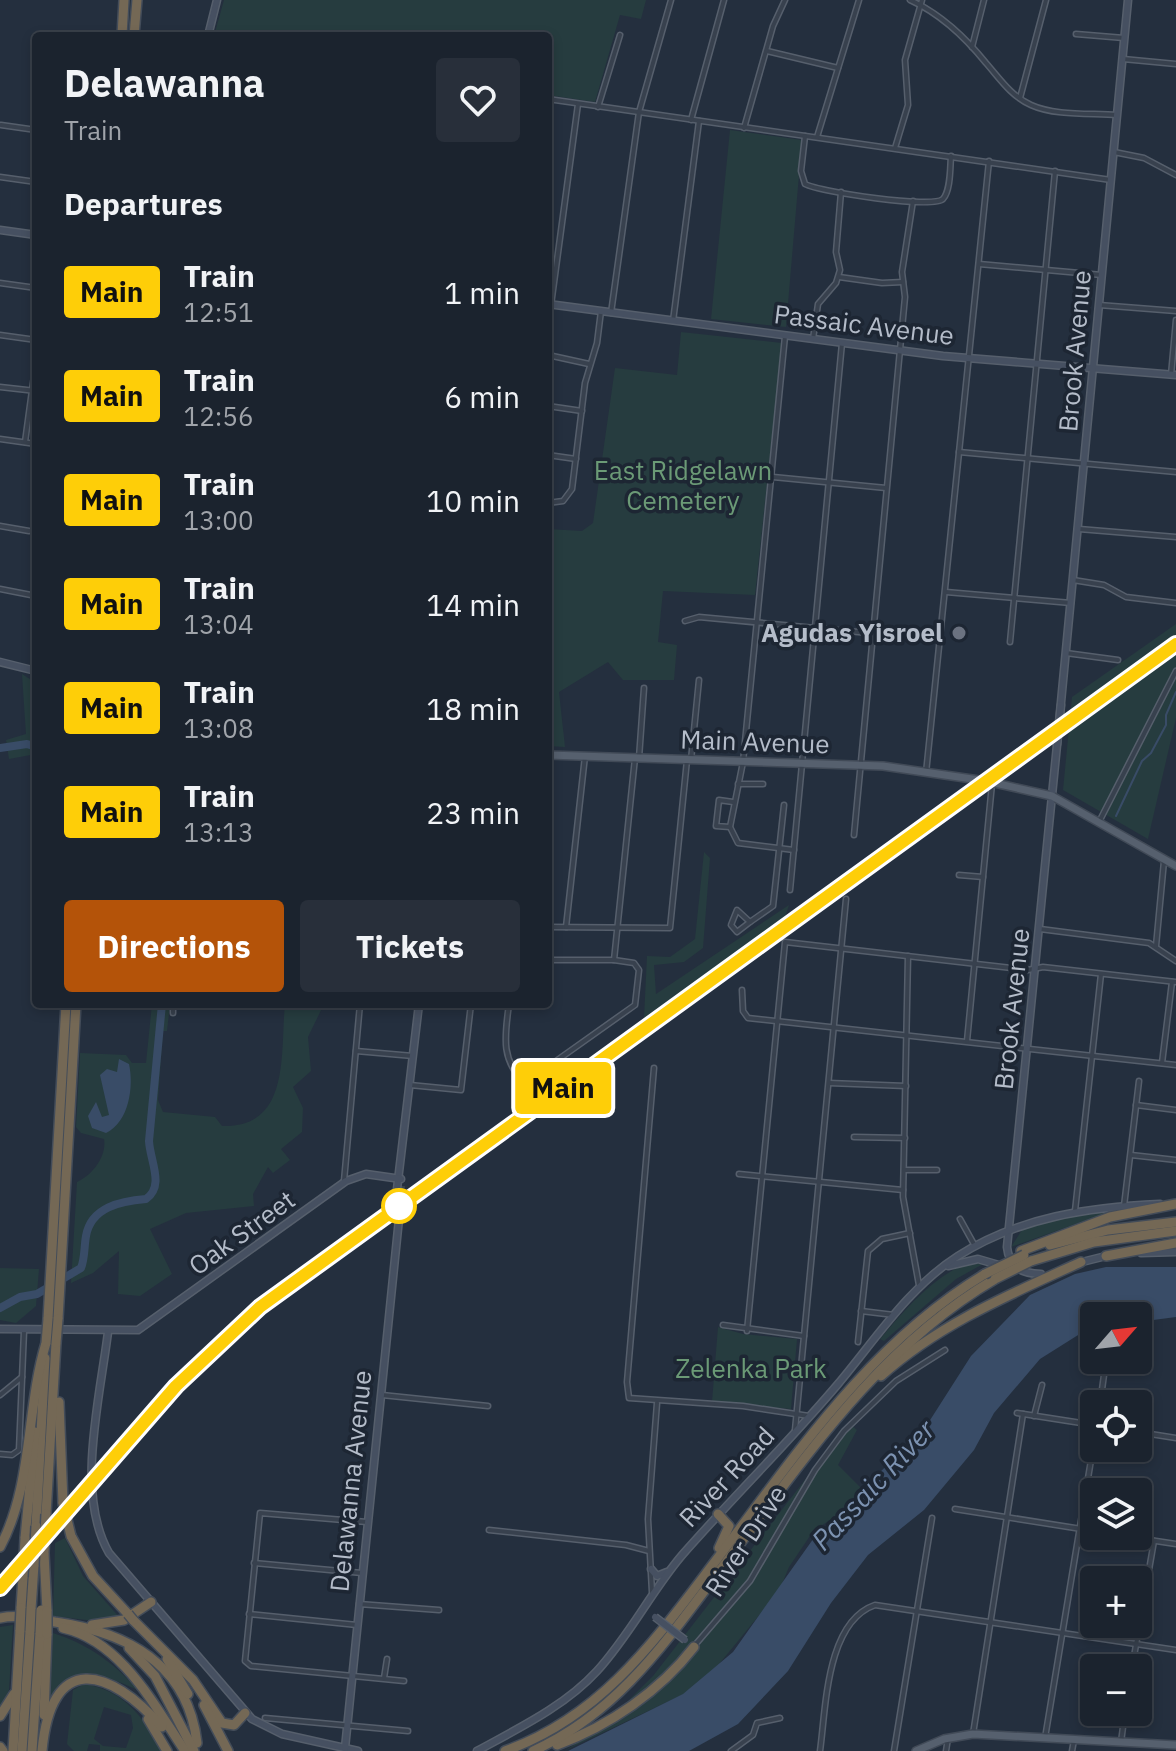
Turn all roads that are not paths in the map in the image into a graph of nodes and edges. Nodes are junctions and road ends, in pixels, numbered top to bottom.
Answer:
1 (124, 0) edge
2 (137, 0) edge
3 (217, 0) edge
4 (671, 0) edge
5 (724, 0) edge
6 (785, 0) edge
7 (859, 0) edge
8 (910, 0) edge
9 (984, 0) edge
10 (1046, 0) edge
11 (1128, 0) edge
12 (922, 2) edge
13 (122, 32) edge
14 (134, 32) edge
15 (209, 32) edge
16 (1076, 34) dead end
17 (620, 35) dead end
18 (1124, 38) junction
19 (972, 47) junction
20 (766, 51) junction
21 (1122, 59) junction
22 (1176, 64) edge
23 (838, 68) junction
24 (1020, 98) junction
25 (552, 100) edge
26 (578, 104) junction
27 (598, 107) junction
28 (639, 112) junction
29 (1117, 115) junction
30 (691, 120) junction
31 (699, 121) junction
32 (1, 125) edge
33 (744, 128) junction
34 (32, 129) edge
35 (805, 136) junction
36 (817, 137) junction
37 (895, 148) junction
38 (1114, 152) junction
39 (951, 156) junction
40 (989, 161) junction
41 (1055, 171) junction
42 (1176, 175) edge
43 (0, 177) edge
44 (1111, 180) junction
45 (32, 181) edge
46 (841, 192) junction
47 (913, 201) junction
48 (0, 230) edge
49 (32, 234) edge
50 (979, 264) junction
51 (1046, 270) junction
52 (1102, 275) junction
53 (839, 277) junction
54 (903, 282) junction
55 (0, 283) edge
56 (552, 283) edge
57 (32, 287) edge
58 (552, 304) edge
59 (1099, 305) junction
60 (601, 311) junction
61 (1176, 311) edge
62 (611, 313) junction
63 (1176, 320) edge
64 (673, 321) junction
65 (0, 335) edge
66 (785, 336) junction
67 (32, 339) edge
68 (813, 339) junction
69 (842, 343) junction
70 (900, 351) junction
71 (552, 356) edge
72 (969, 358) junction
73 (589, 364) junction
74 (1037, 364) junction
75 (1093, 369) junction
76 (1174, 375) edge
77 (0, 387) edge
78 (32, 391) edge
79 (32, 402) edge
80 (552, 407) edge
81 (582, 411) junction
82 (0, 439) edge
83 (25, 442) junction
84 (32, 443) edge
85 (959, 452) junction
86 (552, 456) edge
87 (1028, 458) junction
88 (576, 459) junction
89 (1084, 463) junction
90 (1176, 472) edge
91 (772, 477) junction
92 (828, 482) junction
93 (886, 488) junction
94 (552, 502) edge
95 (0, 526) edge
96 (1078, 529) junction
97 (29, 531) dead end
98 (1176, 537) edge
99 (1073, 580) junction
100 (0, 589) edge
101 (945, 592) junction
102 (32, 595) edge
103 (1015, 598) junction
104 (1071, 603) junction
105 (1176, 603) edge
106 (685, 621) dead end
107 (757, 622) junction
108 (814, 628) junction
109 (872, 634) junction
110 (901, 636) dead end
111 (1010, 642) dead end
112 (1066, 653) junction
113 (1118, 660) dead end
114 (0, 662) edge
115 (32, 670) edge
116 (1176, 671) edge
117 (699, 680) dead end
118 (644, 688) dead end
119 (552, 755) edge
120 (585, 756) junction
121 (637, 758) junction
122 (689, 760) junction
123 (743, 762) junction
124 (801, 764) junction
125 (860, 765) junction
126 (926, 773) junction
127 (738, 784) junction
128 (763, 784) dead end
129 (992, 784) junction
130 (1052, 796) junction
131 (733, 802) junction
132 (784, 805) dead end
133 (1099, 823) junction
134 (730, 827) junction
135 (854, 835) dead end
136 (781, 848) junction
137 (792, 849) junction
138 (1164, 860) junction
139 (1176, 866) edge
140 (959, 875) dead end
141 (983, 877) junction
142 (790, 890) dead end
143 (846, 899) dead end
144 (750, 922) junction
145 (552, 927) edge
146 (566, 927) junction
147 (618, 929) junction
148 (1040, 929) junction
149 (1156, 946) junction
150 (841, 947) junction
151 (908, 956) junction
152 (552, 960) edge
153 (614, 960) junction
154 (1176, 961) edge
155 (975, 964) junction
156 (1036, 969) junction
157 (1101, 974) junction
158 (1174, 982) edge
159 (742, 990) dead end
160 (66, 1008) edge
161 (76, 1008) edge
162 (173, 1008) edge
163 (360, 1008) edge
164 (419, 1008) edge
165 (471, 1008) edge
166 (509, 1008) edge
167 (173, 1013) dead end
168 (776, 1021) junction
169 (834, 1027) junction
170 (907, 1035) junction
171 (967, 1041) junction
172 (1028, 1048) junction
173 (355, 1051) junction
174 (1091, 1055) junction
175 (413, 1056) junction
176 (1162, 1063) junction
177 (1176, 1065) edge
178 (654, 1068) dead end
179 (1139, 1081) dead end
180 (829, 1083) junction
181 (410, 1085) junction
182 (906, 1086) junction
183 (1136, 1105) junction
184 (1176, 1110) edge
185 (854, 1137) dead end
186 (905, 1138) junction
187 (1130, 1154) junction
188 (1176, 1160) edge
189 (904, 1170) junction
190 (937, 1170) dead end
191 (739, 1174) dead end
192 (762, 1176) junction
193 (344, 1182) junction
194 (819, 1182) junction
195 (903, 1190) junction
196 (1176, 1204) edge
197 (1124, 1206) junction
198 (1012, 1210) junction
199 (1075, 1211) junction
200 (397, 1213) tunnel mouth
201 (960, 1219) dead end
202 (1176, 1222) edge
203 (1028, 1224) junction
204 (1009, 1230) junction
205 (1176, 1231) edge
206 (910, 1233) junction
207 (1176, 1243) edge
208 (975, 1246) junction
209 (1007, 1247) junction
210 (1176, 1252) edge
211 (1025, 1256) junction
212 (1106, 1256) junction
213 (1081, 1262) junction
214 (1041, 1274) junction
215 (935, 1275) junction
216 (55, 1276) junction
217 (990, 1277) junction
218 (919, 1288) junction
219 (861, 1311) junction
220 (895, 1315) junction
221 (53, 1319) junction
222 (723, 1325) dead end
223 (0, 1329) edge
224 (24, 1331) junction
225 (747, 1331) junction
226 (108, 1332) junction
227 (804, 1336) junction
228 (858, 1342) dead end
229 (51, 1343) junction
230 (945, 1350) dead end
231 (45, 1366) junction
232 (1104, 1375) dead end
233 (22, 1377) junction
234 (1042, 1385) dead end
235 (1102, 1390) edge
236 (2, 1394) edge
237 (380, 1394) junction
238 (657, 1403) junction
239 (488, 1406) dead end
240 (797, 1416) junction
241 (810, 1416) junction
242 (1034, 1416) junction
243 (838, 1417) junction
244 (1080, 1423) edge
245 (795, 1433) junction
246 (1152, 1434) edge
247 (1176, 1438) edge
248 (0, 1454) edge
249 (955, 1509) dead end
250 (718, 1514) junction
251 (932, 1518) dead end
252 (1007, 1518) junction
253 (367, 1522) junction
254 (1080, 1529) joint
255 (489, 1530) dead end
256 (1154, 1541) joint
257 (1176, 1544) edge
258 (0, 1547) edge
259 (649, 1551) junction
260 (254, 1563) junction
261 (651, 1569) junction
262 (670, 1570) junction
263 (362, 1573) junction
264 (653, 1594) junction
265 (151, 1602) junction
266 (359, 1604) junction
267 (643, 1608) junction
268 (35, 1610) junction
269 (439, 1610) dead end
270 (918, 1610) junction
271 (249, 1614) junction
272 (674, 1615) junction
273 (131, 1617) junction
274 (0, 1620) edge
275 (991, 1621) junction
276 (357, 1625) junction
277 (85, 1626) junction
278 (99, 1630) junction
279 (34, 1632) junction
280 (1062, 1632) junction
281 (689, 1643) junction
282 (1136, 1643) junction
283 (1176, 1650) edge
284 (1134, 1654) edge
285 (18, 1659) junction
286 (387, 1659) dead end
287 (185, 1671) junction
288 (352, 1675) junction
289 (384, 1678) junction
290 (404, 1681) dead end
291 (118, 1687) junction
292 (245, 1713) junction
293 (0, 1716) edge
294 (265, 1718) dead end
295 (780, 1718) dead end
296 (347, 1726) junction
297 (1123, 1726) edge
298 (408, 1731) dead end
299 (973, 1734) junction
300 (948, 1738) junction
301 (1045, 1738) junction
302 (1074, 1740) junction
303 (1121, 1742) junction
304 (1176, 1745) edge
305 (42, 1748) edge
306 (196, 1748) edge
307 (345, 1748) junction
308 (480, 1750) edge
309 (13, 1751) edge
310 (22, 1751) edge
311 (32, 1751) edge
312 (167, 1751) edge
313 (184, 1751) edge
314 (228, 1751) edge
315 (358, 1751) edge
316 (505, 1751) edge
317 (536, 1751) edge
318 (731, 1751) edge
319 (820, 1751) edge
320 (894, 1751) edge
321 (916, 1751) edge
322 (946, 1751) edge
323 (1072, 1751) edge

1 - 13 highway
2 - 14 highway
3 - 15 street
4 - 28 street
5 - 30 street
6 - 20 street
7 - 23 street
8 - 12 street
9 - 19 street
10 - 24 street
11 - 18 street, Brook Avenue
12 - 19 street
12 - 37 street
16 - 18 street
17 - 27 street
18 - 21 street, Brook Avenue
19 - 24 street
20 - 23 street
20 - 33 street
21 - 22 street
21 - 29 street, Brook Avenue
23 - 36 street
24 - 29 street
25 - 26 street
26 - 27 street
26 - 56 street
27 - 28 street
28 - 30 street
28 - 62 street
29 - 38 street, Brook Avenue
30 - 31 street
31 - 33 street
31 - 64 street
32 - 34 street
33 - 35 street
35 - 36 street
35 - 46 street
36 - 37 street
37 - 39 street
38 - 42 street
38 - 44 street, Brook Avenue
39 - 40 street
39 - 47 street
40 - 41 street
40 - 50 street
41 - 44 street
41 - 51 street
43 - 45 street
44 - 52 street, Brook Avenue
46 - 47 street
46 - 53 street
47 - 54 street
48 - 49 street
50 - 51 street
50 - 72 street
51 - 52 street
51 - 74 street
52 - 59 street, Brook Avenue
53 - 54 street
53 - 68 street
54 - 70 street
55 - 57 street
58 - 60 street, Passaic Avenue
59 - 61 street
59 - 75 street, Brook Avenue
60 - 62 street, Passaic Avenue
60 - 73 street
62 - 64 street, Passaic Avenue
63 - 76 street
64 - 66 street, Passaic Avenue
65 - 67 street
66 - 68 street, Passaic Avenue
66 - 91 street
68 - 69 street, Passaic Avenue
69 - 70 street, Passaic Avenue
69 - 92 street
70 - 72 street, Passaic Avenue
70 - 93 street
71 - 73 street
72 - 74 street, Passaic Avenue
72 - 85 street
73 - 81 street
74 - 75 street, Passaic Avenue
74 - 87 street
75 - 76 street, Passaic Avenue
75 - 89 street, Brook Avenue
77 - 78 street
79 - 83 street
80 - 81 street
81 - 88 street
82 - 83 street
83 - 84 street
85 - 87 street
85 - 101 street
86 - 88 street
87 - 89 street
87 - 103 street
88 - 94 street
89 - 90 street
89 - 96 street, Brook Avenue
91 - 92 street
91 - 107 street
92 - 93 street
92 - 108 street
93 - 109 street
95 - 97 street
96 - 98 street
96 - 99 street, Brook Avenue
99 - 104 street, Brook Avenue
99 - 105 street
100 - 102 street
101 - 103 street
101 - 126 street
103 - 104 street
103 - 111 street
104 - 112 street, Brook Avenue
106 - 107 street
107 - 108 street
107 - 123 street
108 - 109 street
108 - 124 street
109 - 110 street
109 - 125 street
112 - 113 street
112 - 130 street, Brook Avenue
114 - 115 street
116 - 133 street
117 - 122 street
118 - 121 street
119 - 120 main road, Main Avenue
120 - 121 main road, Main Avenue
120 - 146 street
121 - 122 main road, Main Avenue
121 - 147 street
122 - 123 main road, Main Avenue
122 - 147 street
123 - 124 main road, Main Avenue
123 - 127 street
124 - 125 main road, Main Avenue
124 - 137 street
125 - 126 main road, Main Avenue
125 - 135 street
126 - 129 main road, Main Avenue
127 - 128 street
127 - 131 street
129 - 130 main road, Main Avenue
129 - 141 street
130 - 133 main road, Main Avenue
130 - 148 street, Brook Avenue
131 - 134 street
131 - 134 street
132 - 136 street
133 - 138 main road, Main Avenue
134 - 136 street
136 - 137 street
136 - 144 street
137 - 142 street
138 - 139 main road, Main Avenue
138 - 149 street
140 - 141 street
141 - 155 street
143 - 150 street
144 - 144 street
145 - 146 street
146 - 147 street
147 - 153 street
148 - 149 street
148 - 156 street, Brook Avenue
149 - 154 street
150 - 151 street
150 - 168 street
150 - 169 street
151 - 155 street
151 - 170 street
152 - 153 street
153 - 166 street
155 - 156 street
155 - 171 street
156 - 157 street
156 - 172 street, Brook Avenue
157 - 158 street
157 - 174 street
158 - 176 street
159 - 168 street
160 - 216 highway
161 - 216 highway
162 - 167 street
163 - 173 street
164 - 175 street
165 - 181 street
168 - 169 street
168 - 192 street
169 - 170 street
169 - 180 street
170 - 171 street
170 - 182 street
171 - 172 street
172 - 174 street
172 - 198 street, Brook Avenue
173 - 175 street
173 - 193 street
174 - 176 street
174 - 199 street
175 - 181 street
176 - 177 street
178 - 238 street
179 - 183 street
180 - 182 street
180 - 194 street
181 - 193 street, Oak Street
182 - 186 street
183 - 184 street
183 - 187 street
185 - 186 street
186 - 189 street
187 - 188 street
187 - 197 street
189 - 190 street
189 - 195 street
191 - 192 street
192 - 194 street
192 - 225 street
193 - 226 street, Oak Street
194 - 195 street
194 - 227 street
195 - 206 street
196 - 197 street
196 - 211 highway
197 - 199 street
198 - 203 street
198 - 204 street, Brook Avenue
199 - 203 street
200 - 237 street, Delawanna Avenue
201 - 208 street
202 - 211 highway
203 - 204 street
203 - 209 street
204 - 208 street, River Road
204 - 209 street, Brook Avenue
205 - 211 highway
206 - 218 street
206 - 219 street
207 - 212 highway
208 - 215 street, River Road
209 - 214 street
210 - 212 street
211 - 217 highway, bridge
212 - 213 street
213 - 214 street
213 - 243 highway
214 - 215 street
215 - 218 street, River Road
216 - 221 highway
216 - 221 highway
217 - 243 highway
217 - 272 highway
218 - 220 street, River Road
219 - 220 street
219 - 228 street
220 - 241 street, River Road
221 - 229 highway, bridge
222 - 225 street
223 - 224 street
224 - 226 street
224 - 233 street
225 - 227 street
226 - 265 street
227 - 240 street
229 - 231 highway
229 - 258 highway
229 - 268 highway, bridge
229 - 273 highway, bridge
230 - 281 street, River Drive
231 - 268 highway, bridge
231 - 268 highway, bridge
232 - 235 street
233 - 236 street
233 - 248 street
234 - 242 street
237 - 239 street
237 - 253 street, Delawanna Avenue
238 - 240 street
238 - 259 street
240 - 241 street
240 - 245 street
241 - 245 street, River Road
242 - 244 street
242 - 252 street
243 - 317 highway
245 - 250 street, River Road
246 - 247 street
249 - 252 street
250 - 262 street, River Road
250 - 272 highway
251 - 270 street
252 - 254 street
252 - 275 street
253 - 260 street
253 - 263 street, Delawanna Avenue
254 - 280 street
255 - 259 street
256 - 257 street
256 - 282 street
259 - 261 street
260 - 263 street
260 - 271 street
261 - 262 street
261 - 264 street
262 - 264 street, River Road
263 - 266 street, Delawanna Avenue
264 - 267 street, River Road
265 - 277 highway
265 - 292 street
266 - 269 street
266 - 276 street, Delawanna Avenue
267 - 281 street, bridge
267 - 308 street, River Road
268 - 279 highway, bridge
268 - 279 highway, bridge
270 - 275 street
270 - 319 street
270 - 320 street
271 - 276 street
271 - 288 street
272 - 316 highway
273 - 287 highway
273 - 306 highway
274 - 277 highway
274 - 313 highway
275 - 280 street
275 - 299 street
276 - 288 street, Delawanna Avenue
277 - 278 highway
278 - 306 highway
278 - 306 highway
279 - 285 highway
279 - 305 highway
279 - 310 highway
279 - 311 highway
280 - 282 street
280 - 301 street
281 - 317 highway
282 - 283 street
282 - 284 street
285 - 293 highway
285 - 309 highway
286 - 289 street
287 - 292 highway
287 - 314 highway
288 - 289 street
288 - 296 street, Delawanna Avenue
289 - 290 street
291 - 305 highway
291 - 312 highway
291 - 313 highway
292 - 307 street
294 - 296 street
295 - 318 street
296 - 298 street
296 - 307 street, Delawanna Avenue
297 - 303 street
299 - 300 main road
299 - 301 main road
300 - 321 main road
300 - 322 street
301 - 302 main road
302 - 303 main road
302 - 323 street
303 - 304 main road
307 - 315 street

